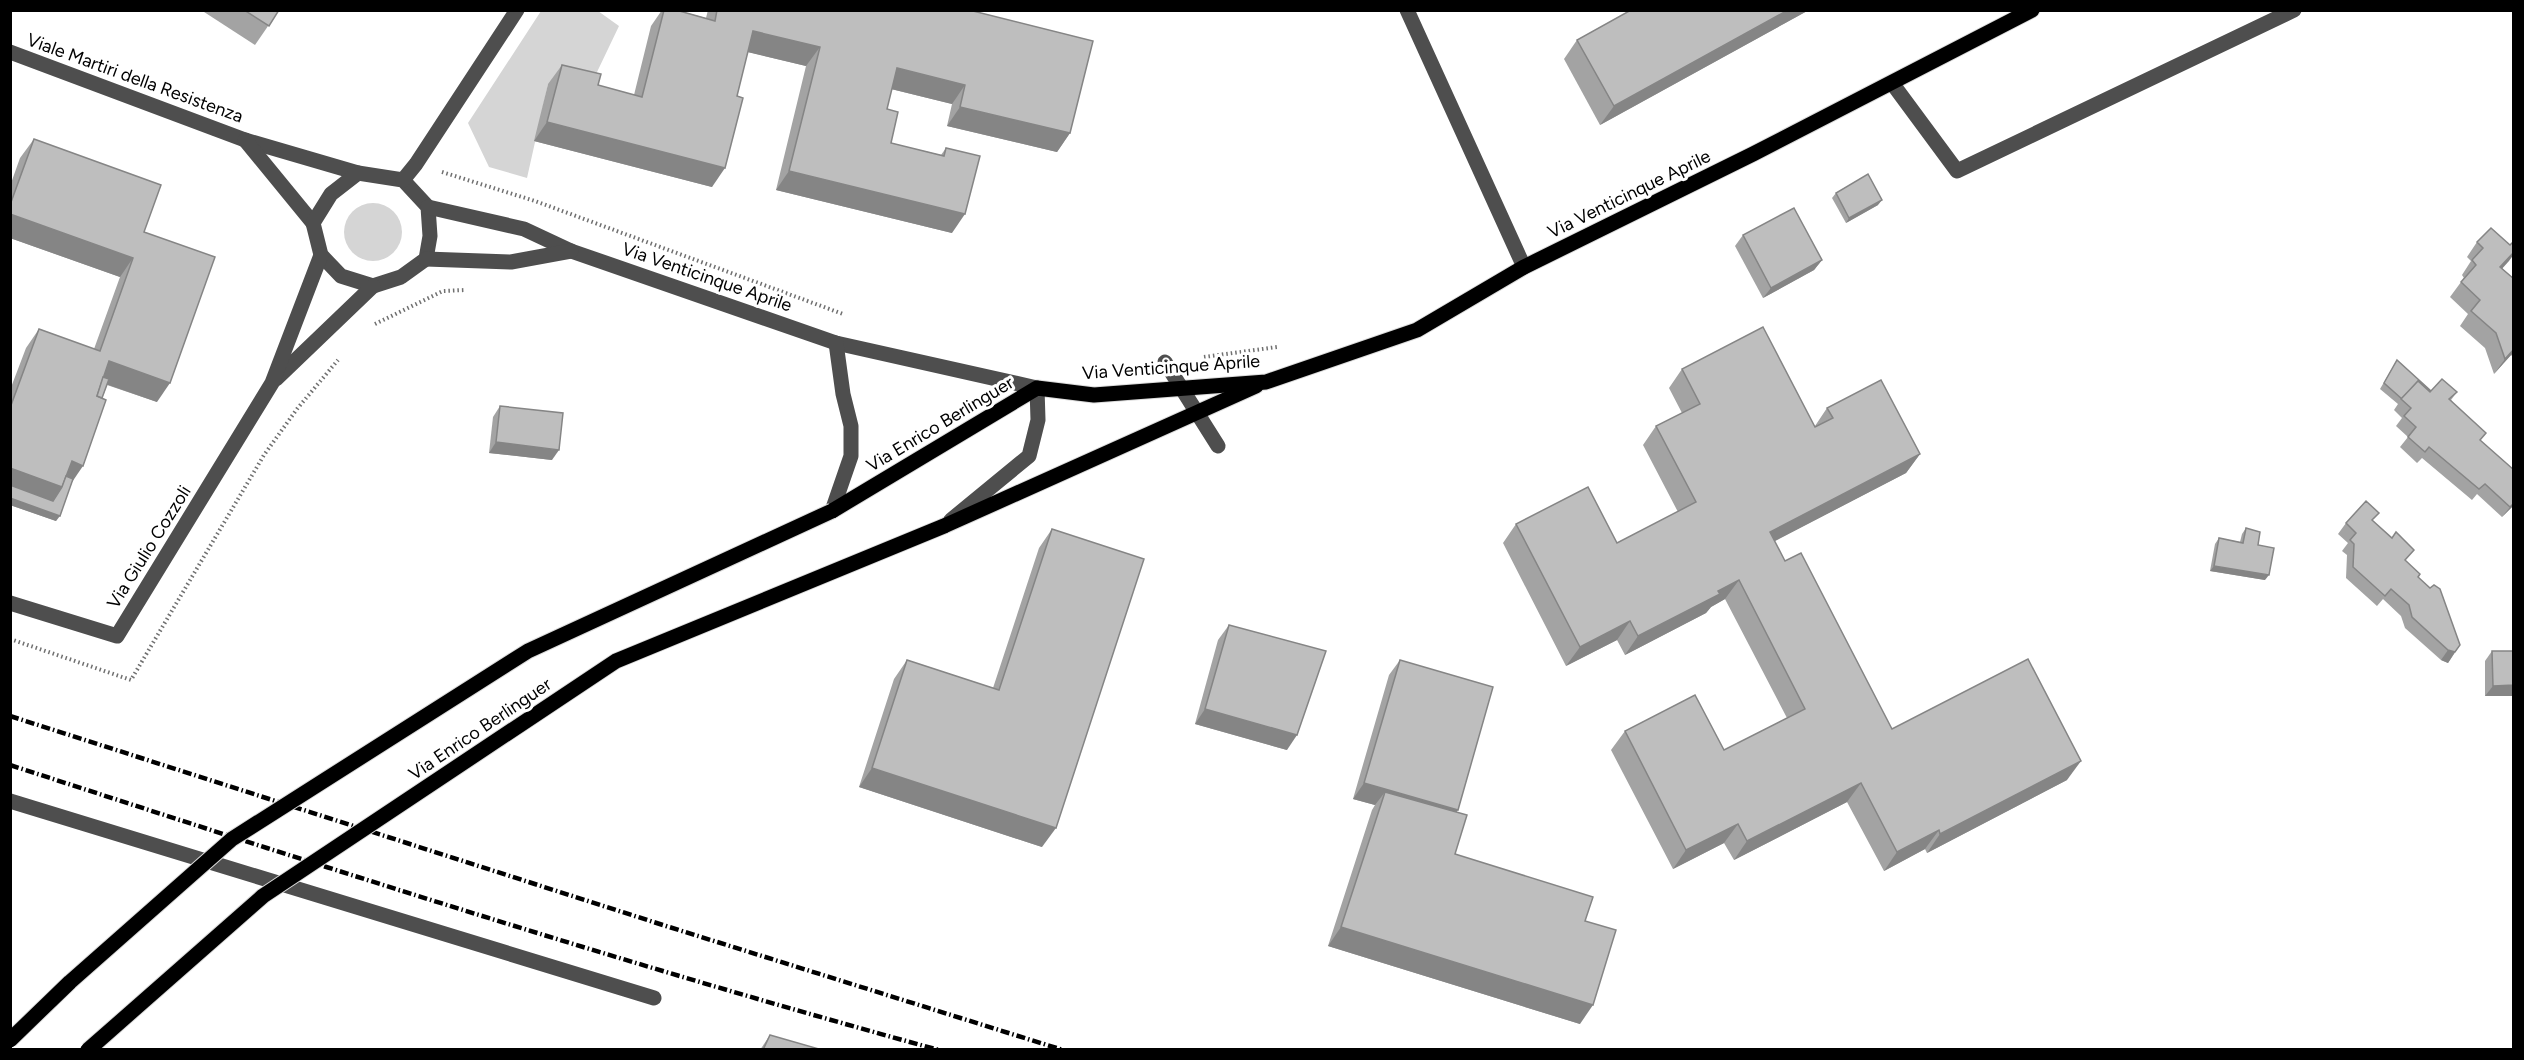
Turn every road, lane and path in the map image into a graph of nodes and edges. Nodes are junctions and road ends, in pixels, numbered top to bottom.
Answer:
1 (517, 10) edge
2 (1407, 10) edge
3 (2032, 10) edge
4 (2294, 10) edge
5 (10, 52) edge
6 (1892, 83) junction
7 (245, 140) junction
8 (358, 173) junction
9 (403, 180) junction
10 (428, 207) junction
11 (313, 223) junction
12 (524, 230) junction
13 (571, 251) junction
14 (321, 255) junction
15 (426, 259) junction
16 (1524, 267) junction
17 (373, 286) junction
18 (477, 290) dead end
19 (845, 315) dead end
20 (366, 328) dead end
21 (836, 343) junction
22 (1284, 346) dead end
23 (343, 355) dead end
24 (1165, 362) joint
25 (1266, 382) junction
26 (272, 383) junction
27 (1037, 388) junction
28 (1182, 388) junction
29 (1197, 412) junction
30 (1218, 446) dead end
31 (832, 511) junction
32 (944, 526) junction
33 (10, 603) edge
34 (10, 639) edge
35 (10, 801) edge
36 (654, 998) dead end
37 (10, 1040) edge
38 (88, 1050) edge

1 - 9 street
2 - 16 street
3 - 6 main road, Via Venticinque Aprile
4 - 6 street
5 - 7 street, Viale Martiri della Resistenza
6 - 16 main road, Via Venticinque Aprile
7 - 8 street, Viale Martiri della Resistenza
7 - 11 street, Viale Martiri della Resistenza
8 - 9 street
8 - 11 street
9 - 10 street
10 - 12 street, Via Venticinque Aprile
10 - 15 street
11 - 14 street
12 - 13 street, Via Venticinque Aprile
12 - 19 path
13 - 15 street, Via Venticinque Aprile
13 - 21 street, Via Venticinque Aprile
14 - 17 street
14 - 26 street, Via Giulio Cozzoli
15 - 17 street
16 - 25 main road, Via Venticinque Aprile
17 - 26 street, Via Giulio Cozzoli
18 - 20 path
21 - 27 street, Via Venticinque Aprile
21 - 31 street, Via Enrico Berlinguer
22 - 24 path
23 - 34 path
24 - 28 street
25 - 28 main road, Via Venticinque Aprile
25 - 29 main road, Via Enrico Berlinguer
26 - 33 street, Via Giulio Cozzoli
27 - 28 main road, Via Venticinque Aprile
27 - 31 main road, Via Enrico Berlinguer
27 - 32 street, Via Enrico Berlinguer
28 - 29 street
29 - 30 street
29 - 32 main road, Via Enrico Berlinguer
31 - 37 main road, Via Enrico Berlinguer, bridge
32 - 38 main road, Via Enrico Berlinguer, bridge
35 - 36 street

